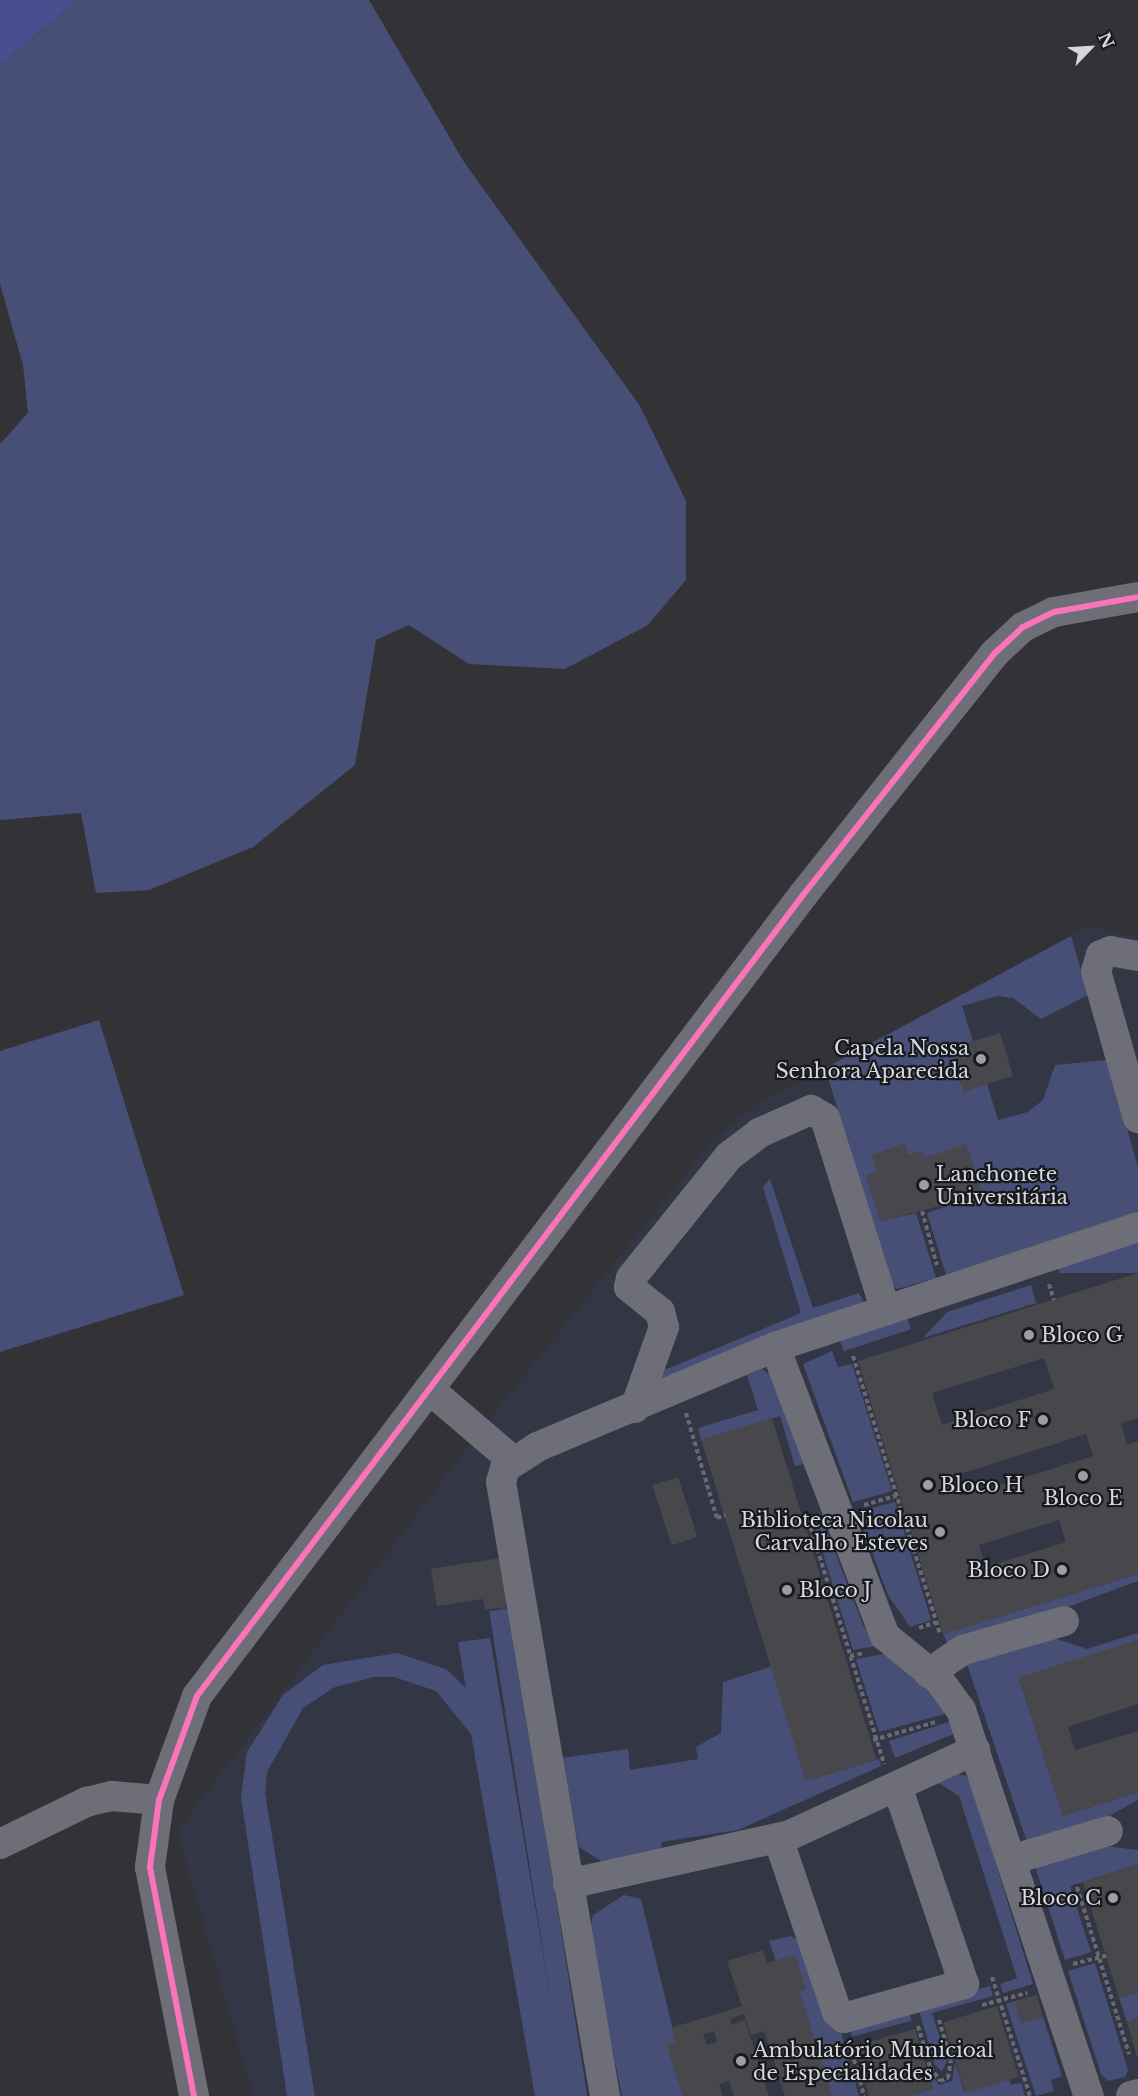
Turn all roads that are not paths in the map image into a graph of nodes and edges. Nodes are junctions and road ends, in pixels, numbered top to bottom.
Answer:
1 (1138, 597) edge
2 (1138, 956) edge
3 (1138, 1118) edge
4 (1138, 1227) edge
5 (885, 1311) junction
6 (775, 1347) junction
7 (429, 1389) junction
8 (635, 1408) junction
9 (510, 1459) junction
10 (1064, 1621) dead end
11 (940, 1664) junction
12 (975, 1750) junction
13 (891, 1778) junction
14 (159, 1800) junction
15 (1108, 1831) dead end
16 (778, 1838) junction
17 (0, 1844) edge
18 (1011, 1860) junction
19 (568, 1884) junction
20 (1138, 2094) edge
21 (194, 2096) edge
22 (604, 2096) edge
23 (1089, 2096) edge
24 (1131, 2096) edge

1 - 7 street
2 - 3 street
4 - 5 street
5 - 6 street
5 - 8 street
6 - 8 street
6 - 11 street
7 - 9 street
7 - 14 street
8 - 9 street
9 - 19 street
10 - 11 street
11 - 12 street
12 - 13 street
12 - 18 street
13 - 16 street
13 - 16 street
14 - 17 street
14 - 21 street
15 - 18 street
16 - 19 street
18 - 23 street
19 - 22 street
20 - 24 street

